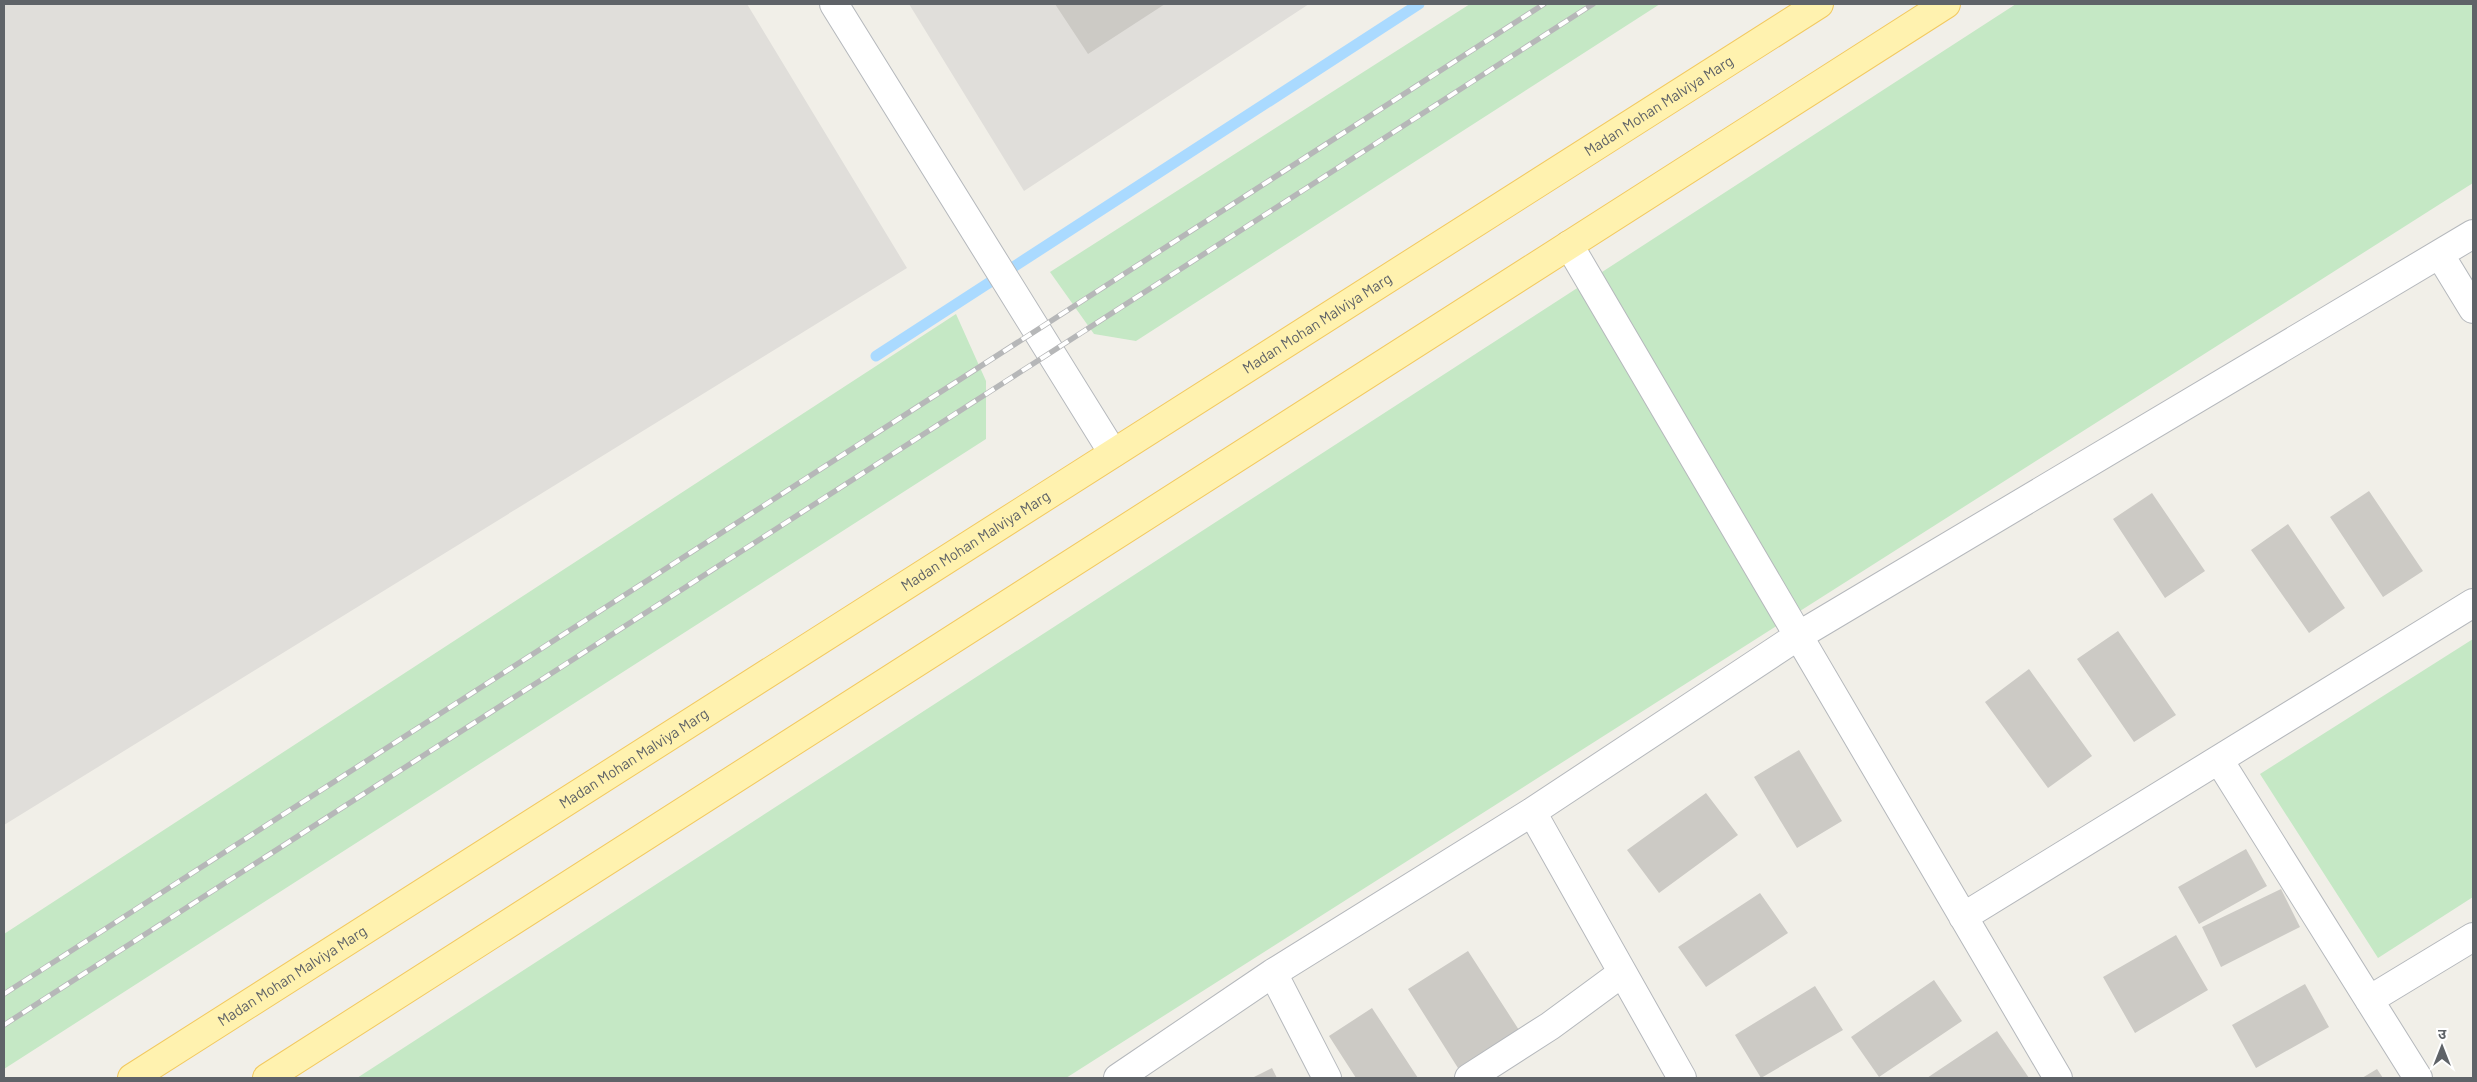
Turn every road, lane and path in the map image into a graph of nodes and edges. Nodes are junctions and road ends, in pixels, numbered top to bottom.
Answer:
1 (834, 4) edge
2 (1819, 4) edge
3 (1946, 4) edge
4 (2473, 234) edge
5 (1569, 245) junction
6 (2440, 255) junction
7 (2473, 309) edge
8 (1113, 453) junction
9 (2473, 603) edge
10 (1798, 636) junction
11 (2220, 760) junction
12 (1532, 812) junction
13 (1964, 917) junction
14 (2473, 937) edge
15 (1273, 973) junction
16 (1622, 973) junction
17 (2369, 1000) junction
18 (132, 1078) edge
19 (267, 1078) edge
20 (1118, 1078) edge
21 (1327, 1078) edge
22 (1469, 1078) edge
23 (1682, 1078) edge
24 (2058, 1078) edge
25 (2418, 1078) edge

1 - 8 street
2 - 8 main road, Madan Mohan Malviya Marg
3 - 5 main road
4 - 6 street
5 - 10 street
5 - 19 main road
6 - 7 street
6 - 10 street
8 - 18 main road, Madan Mohan Malviya Marg
9 - 11 street
10 - 12 street
10 - 13 street
11 - 13 street
11 - 17 street
12 - 15 street
12 - 16 street
13 - 24 street
14 - 17 street
15 - 20 street
15 - 21 street
16 - 22 street
16 - 23 street
17 - 25 street

